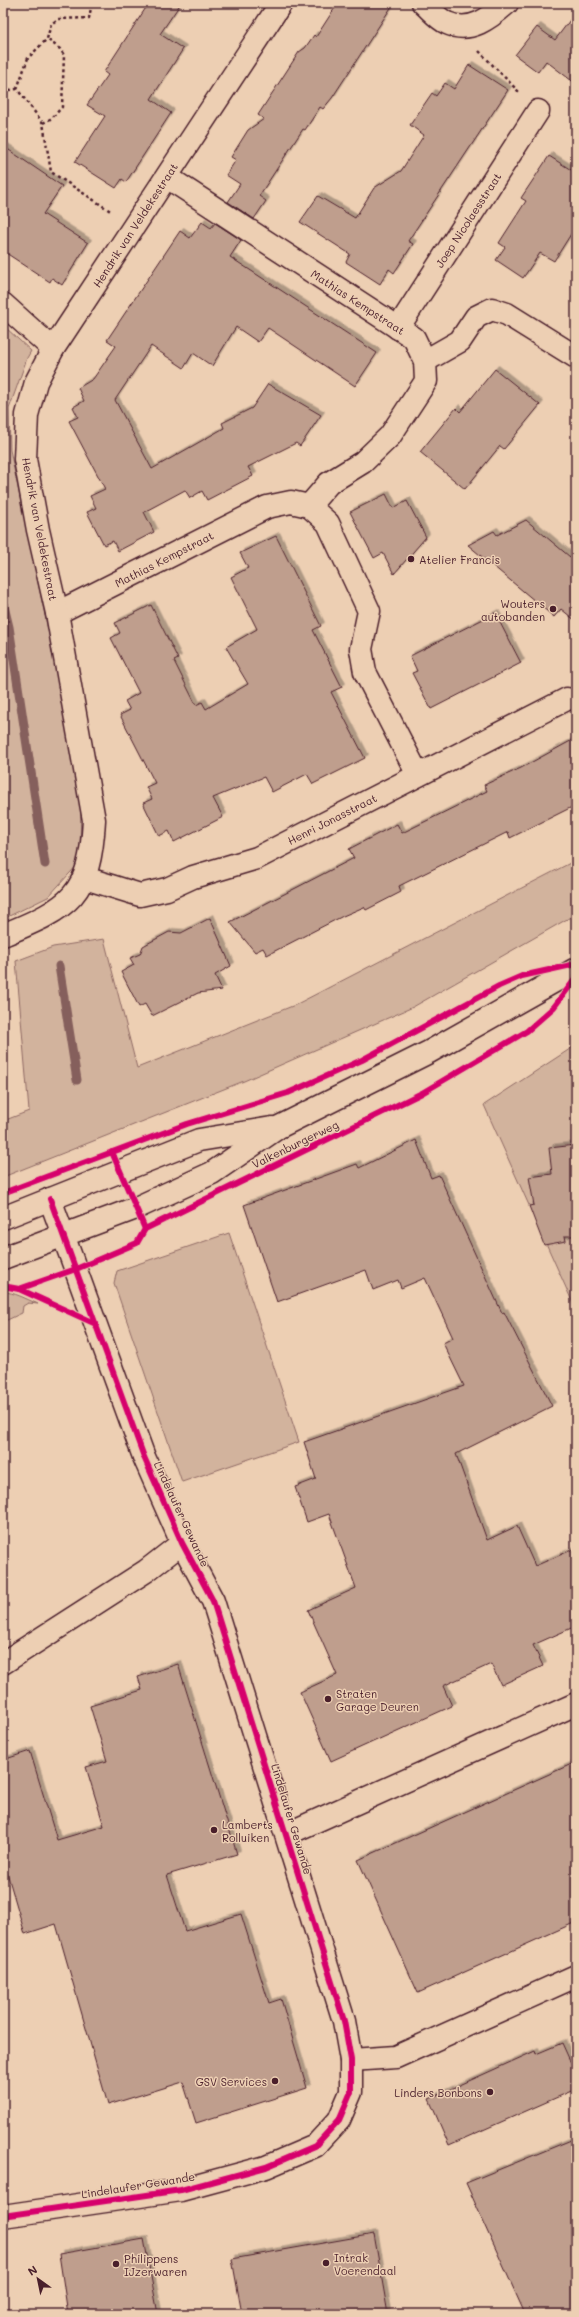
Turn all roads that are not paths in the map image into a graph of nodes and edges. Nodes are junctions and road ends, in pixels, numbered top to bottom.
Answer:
1 (281, 3) edge
2 (423, 3) edge
3 (507, 3) edge
4 (538, 112) road end
5 (167, 177) junction
6 (3, 304) edge
7 (398, 328) junction
8 (54, 349) junction
9 (576, 357) edge
10 (425, 361) junction
11 (309, 506) junction
12 (57, 613) junction
13 (568, 699) dead end
14 (418, 775) junction
15 (85, 878) junction
16 (3, 935) edge
17 (576, 969) edge
18 (279, 1127) junction
19 (50, 1199) junction
20 (3, 1218) edge
21 (64, 1235) junction
22 (3, 1258) edge
23 (182, 1543) junction
24 (3, 1663) edge
25 (576, 1704) edge
26 (287, 1834) junction
27 (576, 1976) edge
28 (351, 2060) junction
29 (3, 2216) edge

1 - 5 street, Hendrik van Veldekestraat
2 - 3 street
4 - 7 street, Joep Nicolaesstraat
5 - 7 street, Mathias Kempstraat
5 - 8 street, Hendrik van Veldekestraat
6 - 8 street
7 - 10 street, Mathias Kempstraat
8 - 12 street, Hendrik van Veldekestraat
9 - 10 street
10 - 11 street, Mathias Kempstraat
11 - 12 street, Mathias Kempstraat
11 - 14 street
12 - 15 street, Hendrik van Veldekestraat
13 - 14 street, Henri Jonasstraat
14 - 15 street, Henri Jonasstraat
15 - 16 street, Hendrik van Veldekestraat
17 - 18 street, Valkenburgerweg
18 - 19 street, Valkenburgerweg
18 - 21 street, Valkenburgerweg
19 - 20 street, Valkenburgerweg
19 - 21 street, Lindelaufer Gewande
21 - 22 street, Valkenburgerweg
21 - 23 street, Lindelaufer Gewande
23 - 24 street, Lindelaufer Gewande
23 - 26 street, Lindelaufer Gewande
25 - 26 street, Lindelaufer Gewande
26 - 28 street, Lindelaufer Gewande
27 - 28 street
28 - 29 street, Lindelaufer Gewande

